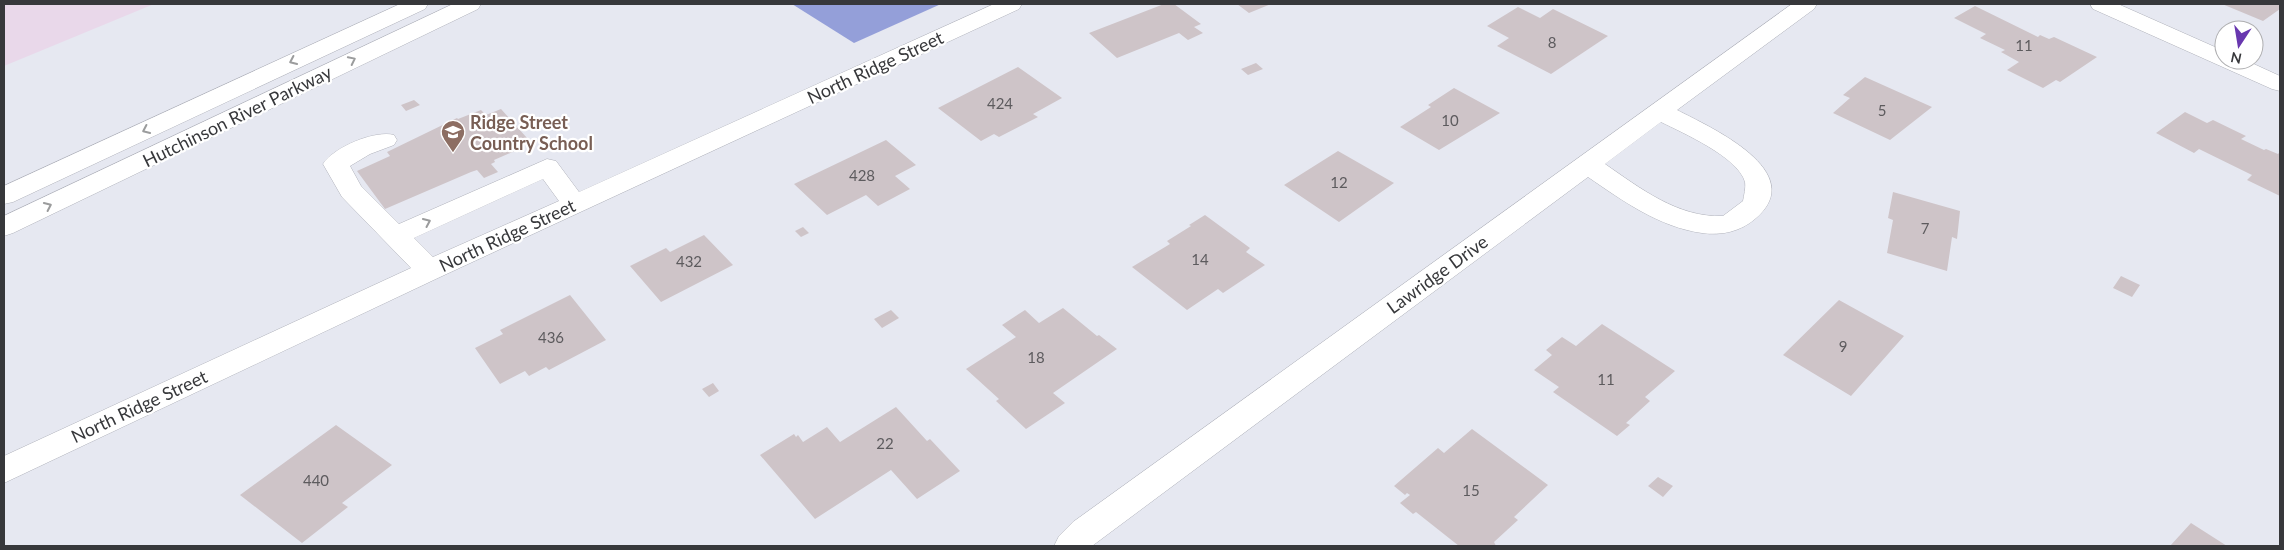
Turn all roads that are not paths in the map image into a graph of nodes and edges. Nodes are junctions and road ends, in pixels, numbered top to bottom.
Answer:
1 (417, 4) edge
2 (470, 4) edge
3 (1011, 4) edge
4 (1806, 4) edge
5 (2101, 4) edge
6 (2214, 55) edge
7 (2248, 70) edge
8 (2280, 84) edge
9 (1660, 111) junction
10 (385, 140) dead end
11 (1587, 164) junction
12 (4, 196) edge
13 (574, 204) junction
14 (4, 227) edge
15 (395, 236) junction
16 (430, 270) junction
17 (4, 470) edge
18 (1071, 546) edge

1 -> 12 main road, Hutchinson River Parkway
14 -> 2 main road, Hutchinson River Parkway
3 - 13 main road, North Ridge Street
4 - 9 main road, Lawridge Drive
5 - 6 main road
7 - 8 main road
9 - 11 main road, Lawridge Drive
9 - 11 main road
10 - 15 main road
11 - 18 main road, Lawridge Drive
15 -> 13 main road
13 - 16 main road, North Ridge Street
15 - 16 main road
16 - 17 main road, North Ridge Street

